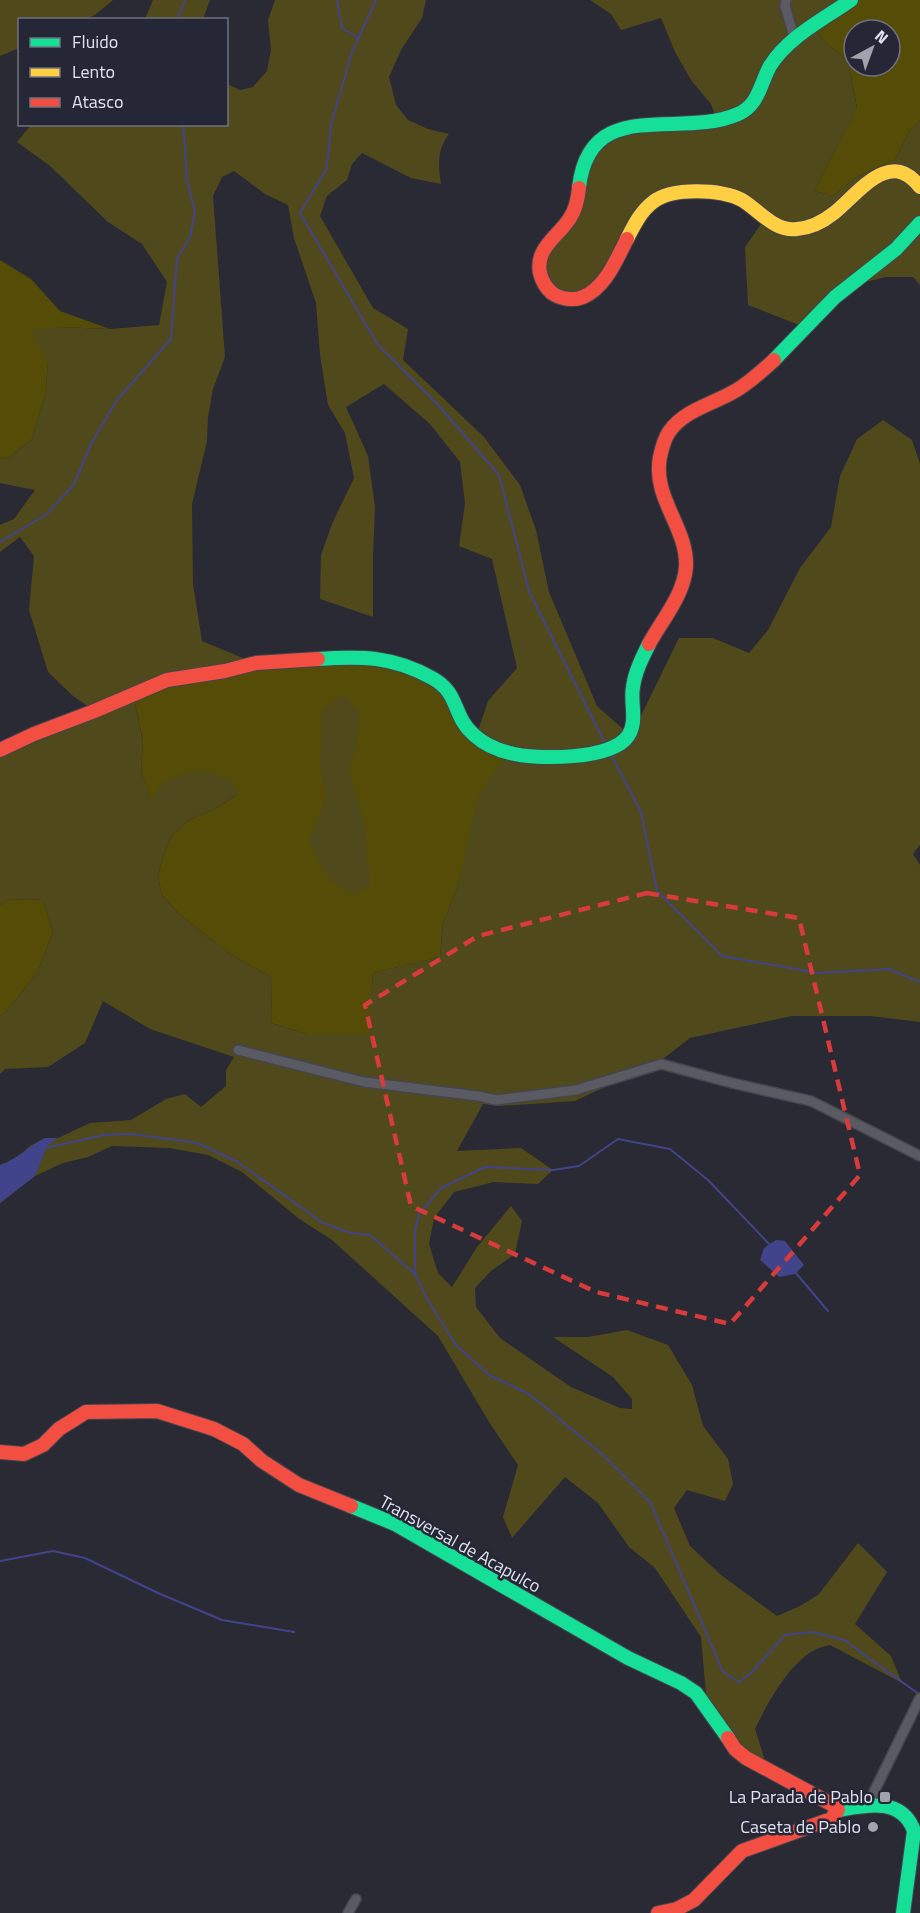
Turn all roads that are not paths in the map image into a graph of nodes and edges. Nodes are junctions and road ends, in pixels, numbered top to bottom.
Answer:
1 (786, 0) edge
2 (851, 0) edge
3 (795, 40) junction
4 (920, 187) edge
5 (920, 223) edge
6 (0, 750) edge
7 (238, 1050) dead end
8 (920, 1156) edge
9 (0, 1452) edge
10 (920, 1698) edge
11 (868, 1804) junction
12 (838, 1810) junction
13 (356, 1899) dead end
14 (348, 1913) edge
15 (658, 1913) edge
16 (903, 1913) edge

1 - 3 street
2 - 3 street
3 - 4 street
5 - 6 street
7 - 8 street
9 - 12 street, Transversal de Acapulco
10 - 11 street
11 - 12 street
11 - 16 street
12 - 15 street
13 - 14 street

